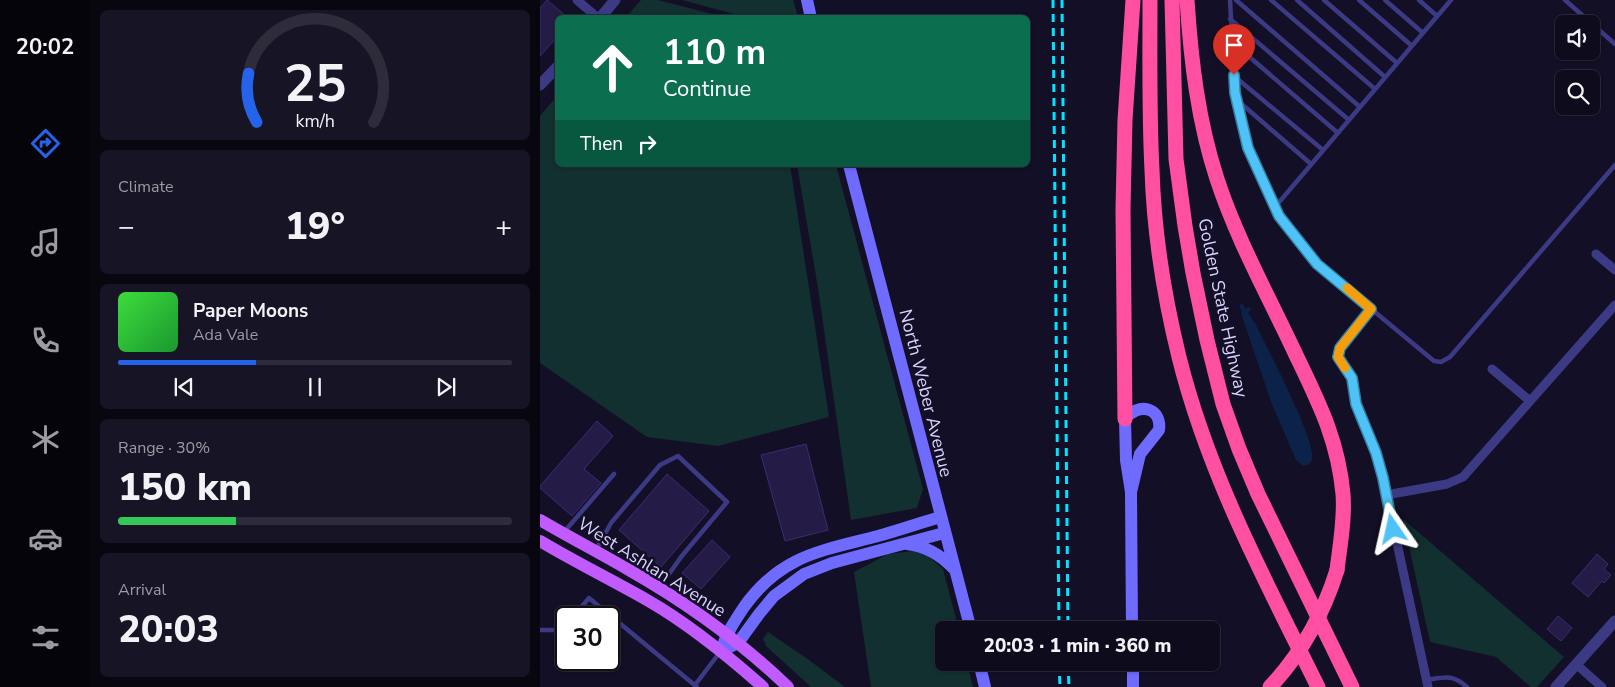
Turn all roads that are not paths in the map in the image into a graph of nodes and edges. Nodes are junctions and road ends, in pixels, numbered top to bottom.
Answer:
1 (577, 0) edge
2 (615, 0) edge
3 (807, 0) edge
4 (1133, 0) edge
5 (1150, 0) edge
6 (1172, 0) edge
7 (1187, 0) edge
8 (1230, 0) edge
9 (1236, 0) edge
10 (1271, 0) edge
11 (1297, 0) edge
12 (1324, 0) edge
13 (1358, 0) edge
14 (1385, 0) edge
15 (1419, 0) edge
16 (1450, 0) edge
17 (1565, 0) edge
18 (595, 15) edge
19 (602, 15) edge
20 (810, 15) edge
21 (1437, 16) junction
22 (1230, 19) junction
23 (1423, 33) junction
24 (1232, 42) junction
25 (1615, 44) edge
26 (1412, 46) junction
27 (1397, 63) junction
28 (555, 69) edge
29 (1234, 75) junction
30 (1385, 77) junction
31 (540, 86) edge
32 (1375, 89) junction
33 (1237, 100) junction
34 (1360, 107) junction
35 (1349, 120) junction
36 (1338, 133) junction
37 (1323, 150) junction
38 (1312, 164) junction
39 (1615, 164) edge
40 (850, 167) edge
41 (1275, 207) junction
42 (1596, 254) dead end
43 (1615, 270) edge
44 (1615, 305) edge
45 (1371, 309) junction
46 (1492, 369) dead end
47 (1352, 378) joint
48 (1530, 402) junction
49 (1125, 419) junction
50 (614, 474) dead end
51 (1131, 492) junction
52 (1386, 495) junction
53 (940, 517) junction
54 (540, 520) edge
55 (540, 532) edge
56 (564, 533) junction
57 (944, 533) junction
58 (540, 541) edge
59 (902, 544) junction
60 (595, 551) junction
61 (955, 571) junction
62 (659, 588) junction
63 (582, 606) edge
64 (599, 606) edge
65 (969, 621) edge
66 (1132, 621) edge
67 (1615, 621) edge
68 (620, 623) edge
69 (540, 630) edge
70 (555, 630) edge
71 (726, 634) junction
72 (738, 643) junction
73 (721, 651) junction
74 (1576, 664) junction
75 (981, 671) edge
76 (1133, 671) edge
77 (1427, 684) edge
78 (696, 686) edge
79 (763, 687) edge
80 (788, 687) edge
81 (985, 687) edge
82 (1133, 687) edge
83 (1270, 687) edge
84 (1318, 687) edge
85 (1352, 687) edge
86 (1468, 687) edge
87 (1556, 687) edge
88 (1602, 687) edge

1 - 18 street
2 - 19 street
3 - 20 main road
4 - 49 highway
5 - 84 highway
6 - 85 highway, Golden State Highway
7 - 83 highway, bridge
8 - 22 lane
9 - 34 lane
10 - 32 lane
11 - 30 lane
12 - 27 lane
13 - 26 lane
14 - 23 lane
15 - 21 lane
16 - 21 lane
17 - 25 lane
21 - 23 lane
22 - 24 lane
22 - 35 lane
23 - 26 lane
24 - 29 lane
24 - 36 lane
26 - 27 lane
27 - 30 lane
28 - 31 street
29 - 33 lane
29 - 37 lane
30 - 32 lane
32 - 34 lane
33 - 38 lane
33 - 41 lane
34 - 35 lane
35 - 36 lane
36 - 37 lane
37 - 38 lane
38 - 41 lane
39 - 45 lane
40 - 53 main road, North Weber Avenue
41 - 45 lane
42 - 43 street
44 - 48 street
45 - 47 lane
46 - 48 street
47 - 52 street
48 - 52 street
49 - 51 main road
49 - 51 main road
50 - 56 lane
51 - 66 main road
52 - 77 street
53 - 57 main road, North Weber Avenue
53 - 71 main road
54 - 56 main road, West Ashlan Avenue
55 - 56 main road
56 - 60 main road, West Ashlan Avenue
57 - 59 main road
57 - 61 main road, North Weber Avenue
58 - 73 main road, West Ashlan Avenue
59 - 61 main road
59 - 72 main road
60 - 62 main road, West Ashlan Avenue
60 - 62 lane
61 - 65 main road, North Weber Avenue
62 - 71 main road, West Ashlan Avenue
63 - 64 lane
67 - 74 street
68 - 78 lane
69 - 70 lane
71 - 72 main road, West Ashlan Avenue
71 - 73 main road
72 - 73 main road
72 - 80 main road, West Ashlan Avenue
73 - 78 lane
73 - 79 main road, West Ashlan Avenue
74 - 87 street
74 - 88 street
75 - 81 main road
76 - 82 main road
77 - 86 lane

